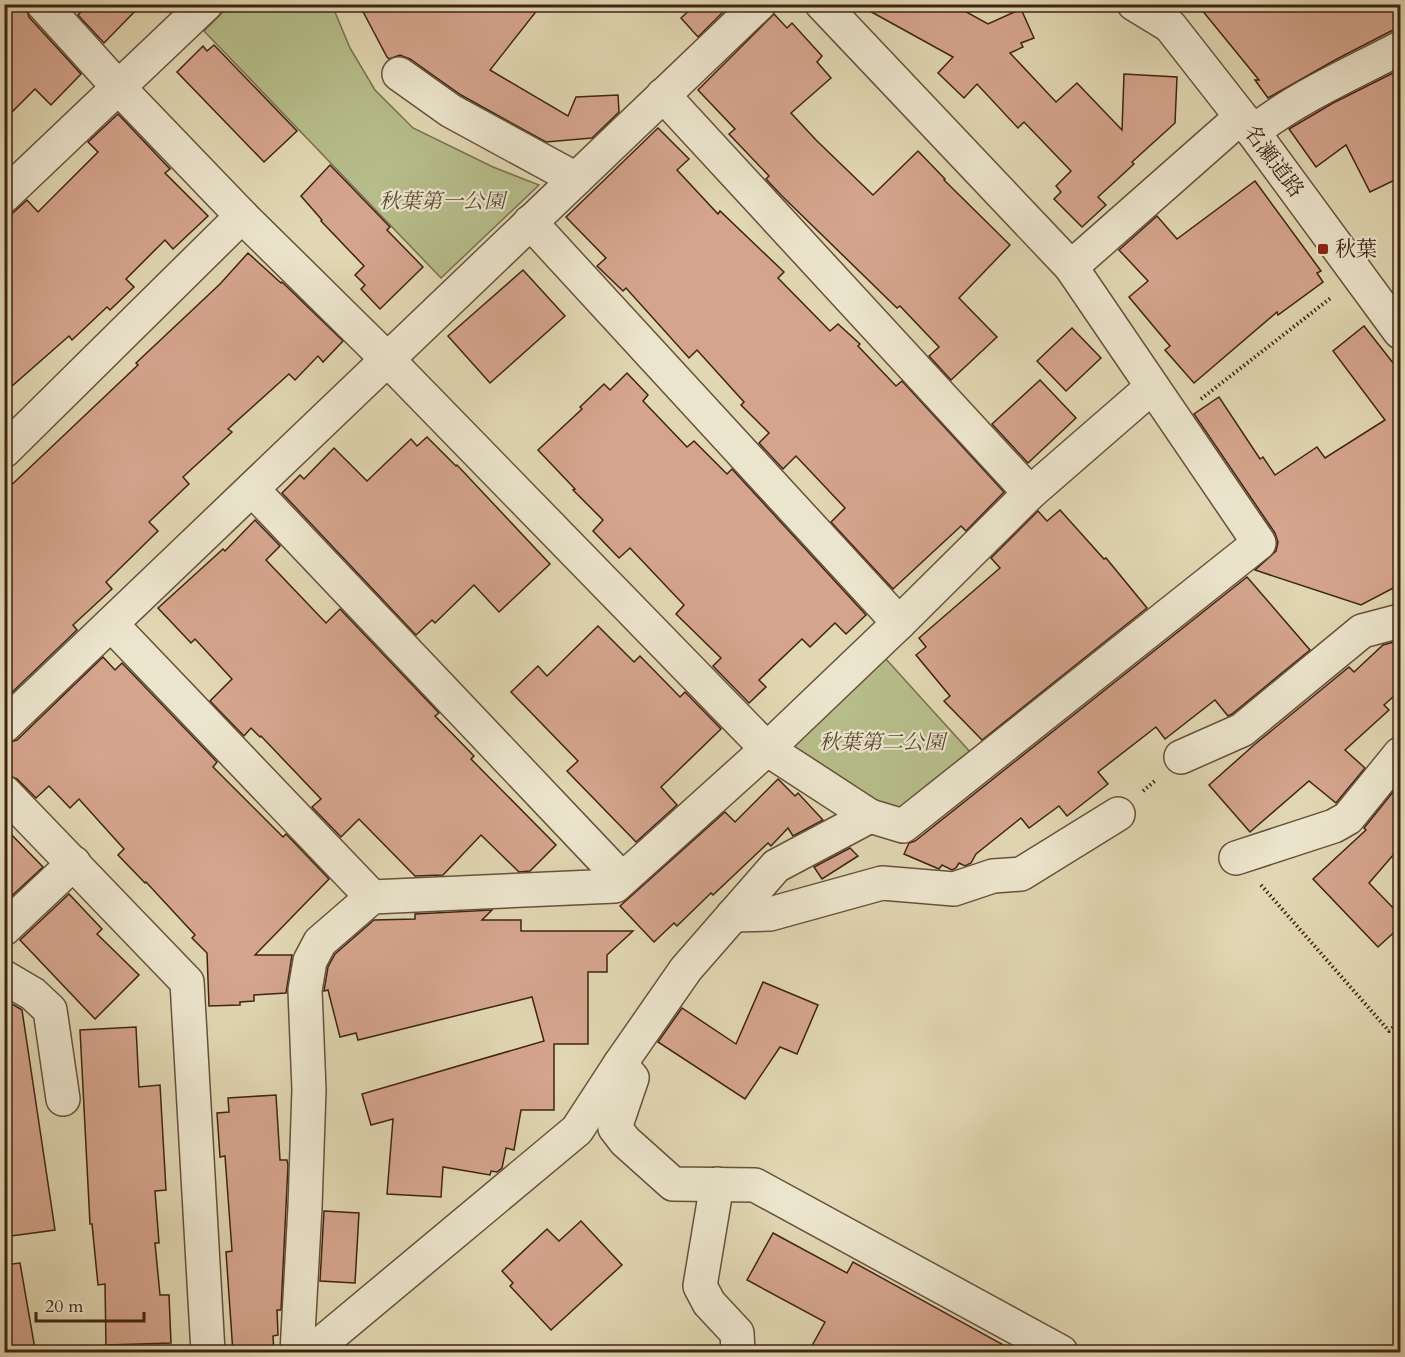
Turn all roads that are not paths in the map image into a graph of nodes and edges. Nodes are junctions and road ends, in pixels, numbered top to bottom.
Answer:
1 (43, 4) edge
2 (206, 4) edge
3 (759, 4) edge
4 (822, 4) edge
5 (1134, 4) edge
6 (1401, 48) edge
7 (399, 74) dead end
8 (119, 88) junction
9 (663, 95) junction
10 (1247, 124) junction
11 (576, 179) junction
12 (4, 196) edge
13 (242, 216) junction
14 (530, 222) junction
15 (1071, 267) junction
16 (1401, 332) edge
17 (387, 359) junction
18 (1152, 387) junction
19 (4, 451) edge
20 (252, 489) junction
21 (1030, 492) junction
22 (1401, 621) edge
23 (899, 623) junction
24 (111, 624) junction
25 (4, 726) edge
26 (767, 749) junction
27 (1401, 754) edge
28 (1181, 758) road end
29 (4, 792) edge
30 (1118, 814) road end
31 (870, 816) junction
32 (1236, 858) road end
33 (74, 863) junction
34 (622, 879) junction
35 (372, 897) junction
36 (733, 915) junction
37 (4, 929) edge
38 (4, 976) edge
39 (620, 1064) junction
40 (63, 1099) dead end
41 (717, 1184) junction
42 (208, 1353) edge
43 (297, 1353) edge
44 (311, 1353) edge
45 (738, 1353) edge
46 (1061, 1353) edge

1 - 8 street
2 - 8 street
3 - 9 street
4 - 15 street
5 - 10 street, 名瀬道路
6 - 10 street
7 - 11 street
8 - 12 street
8 - 13 street
9 - 11 street
9 - 21 street
10 - 15 street
10 - 16 street, 名瀬道路
11 - 14 street
13 - 17 street
13 - 19 street
14 - 17 street
14 - 23 street
15 - 18 street
17 - 20 street
17 - 26 street
18 - 21 street
18 - 31 street
20 - 24 street
20 - 34 street
21 - 23 street
22 - 28 street
23 - 26 street
24 - 25 street
24 - 35 street
26 - 31 street
26 - 34 street
27 - 32 street
29 - 33 street
30 - 36 street
31 - 36 street
33 - 37 street
33 - 42 street
34 - 35 street
35 - 43 street
36 - 39 street
38 - 40 street
39 - 41 street
39 - 44 street
41 - 45 street
41 - 46 street

